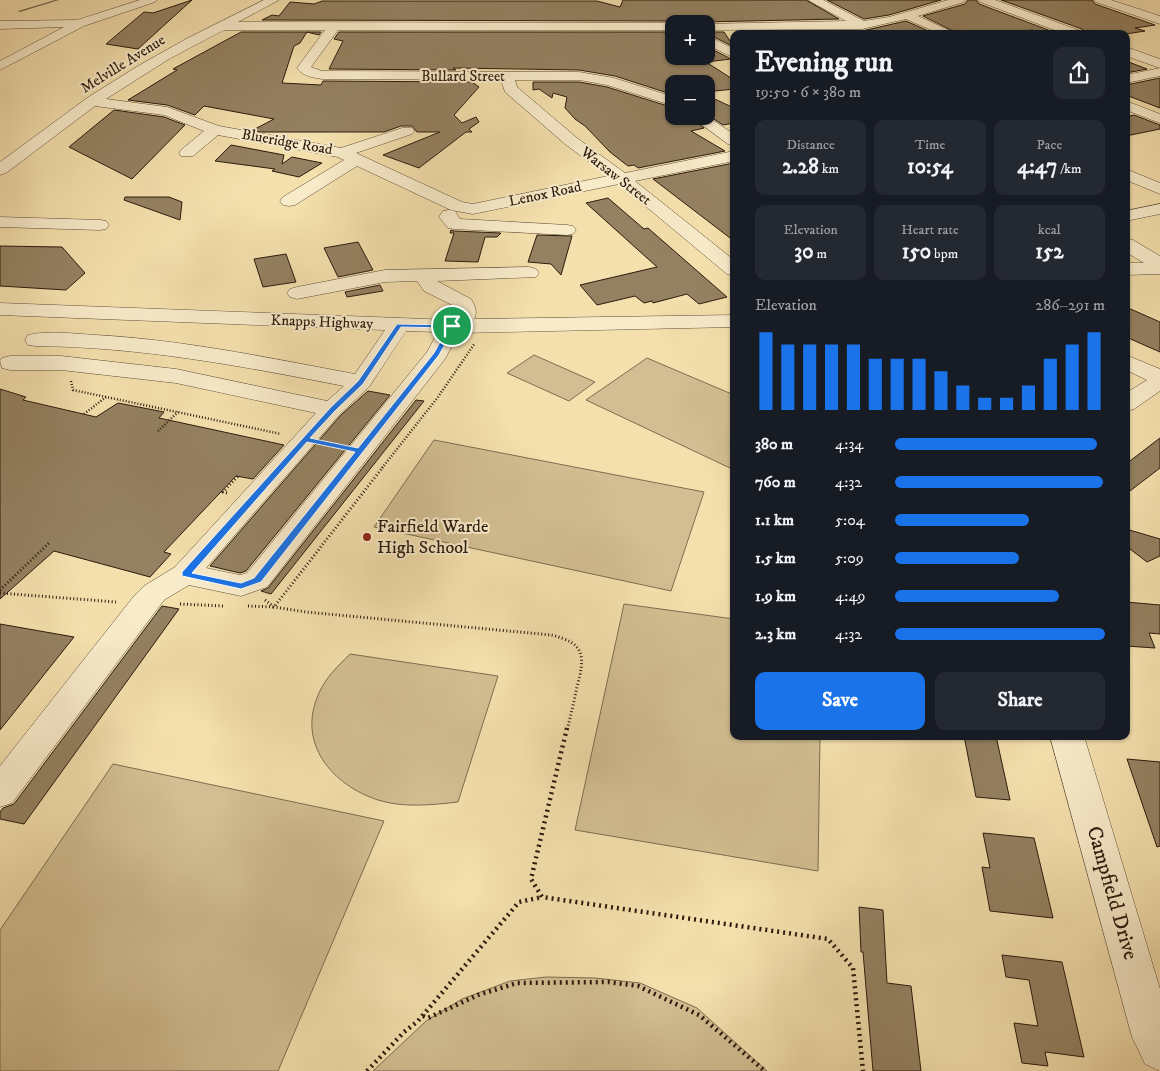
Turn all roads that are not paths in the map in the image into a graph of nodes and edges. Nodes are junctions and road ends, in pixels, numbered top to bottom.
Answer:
1 (151, 0) edge
2 (273, 0) edge
3 (814, 0) edge
4 (960, 0) edge
5 (984, 0) edge
6 (1100, 0) edge
7 (906, 16) junction
8 (1160, 20) edge
9 (80, 23) junction
10 (0, 25) edge
11 (862, 25) junction
12 (224, 26) junction
13 (335, 26) junction
14 (665, 26) edge
15 (715, 26) edge
16 (806, 27) junction
17 (812, 30) edge
18 (941, 30) edge
19 (1066, 30) edge
20 (715, 44) edge
21 (730, 52) edge
22 (1130, 53) edge
23 (1160, 64) edge
24 (0, 66) edge
25 (1160, 72) edge
26 (507, 76) junction
27 (1130, 78) edge
28 (665, 99) edge
29 (92, 101) junction
30 (1130, 107) edge
31 (1160, 119) edge
32 (710, 125) edge
33 (215, 130) junction
34 (407, 131) dead end
35 (730, 138) edge
36 (187, 153) dead end
37 (349, 156) junction
38 (730, 157) edge
39 (0, 170) edge
40 (1130, 176) edge
41 (621, 178) junction
42 (1160, 190) edge
43 (289, 201) dead end
44 (465, 208) junction
45 (1160, 209) edge
46 (1130, 215) edge
47 (0, 222) edge
48 (100, 225) dead end
49 (567, 230) dead end
50 (1130, 246) edge
51 (1160, 264) edge
52 (730, 267) edge
53 (1160, 268) edge
54 (1130, 270) edge
55 (529, 273) dead end
56 (424, 276) junction
57 (297, 293) dead end
58 (0, 309) edge
59 (62, 312) junction
60 (730, 321) edge
61 (399, 325) junction
62 (456, 327) junction
63 (36, 340) junction
64 (5, 363) edge
65 (1130, 364) edge
66 (1160, 377) edge
67 (1160, 381) edge
68 (361, 382) junction
69 (1130, 401) edge
70 (332, 409) junction
71 (185, 574) junction
72 (1068, 740) edge
73 (0, 792) edge
74 (1160, 1049) edge

1 - 9 street
2 - 12 street, Melville Avenue
3 - 11 street
4 - 7 street
5 - 19 street
6 - 8 street
7 - 11 street
7 - 18 street
9 - 10 street
9 - 24 street
11 - 16 street
12 - 13 street
12 - 29 street, Melville Avenue
13 - 14 street
13 - 26 street, Bullard Street
15 - 16 street
16 - 17 street
20 - 21 street
22 - 23 street
25 - 27 street
26 - 28 street, Bullard Street
26 - 41 street, Warsaw Street
29 - 33 street, Blueridge Road
29 - 39 street, Melville Avenue
30 - 31 street
32 - 35 street
33 - 36 street
33 - 37 street, Blueridge Road
34 - 37 street
37 - 43 street
37 - 44 street, Blueridge Road
38 - 41 street, Lenox Road
40 - 42 street
41 - 44 street, Lenox Road
41 - 52 street, Warsaw Street
44 - 49 street
45 - 46 street
47 - 48 street
50 - 51 street
53 - 54 street
55 - 56 street
56 - 57 street
56 - 62 street
58 - 59 street, Knapps Highway
59 - 61 street, Knapps Highway
59 - 63 street
60 - 62 street, Knapps Highway
61 - 62 street, Knapps Highway
61 - 68 street
62 - 71 street
63 - 64 street
63 - 68 street
64 - 70 street
65 - 66 street
67 - 69 street
68 - 70 street
70 - 71 street
71 - 73 street
72 - 74 street, Campfield Drive

